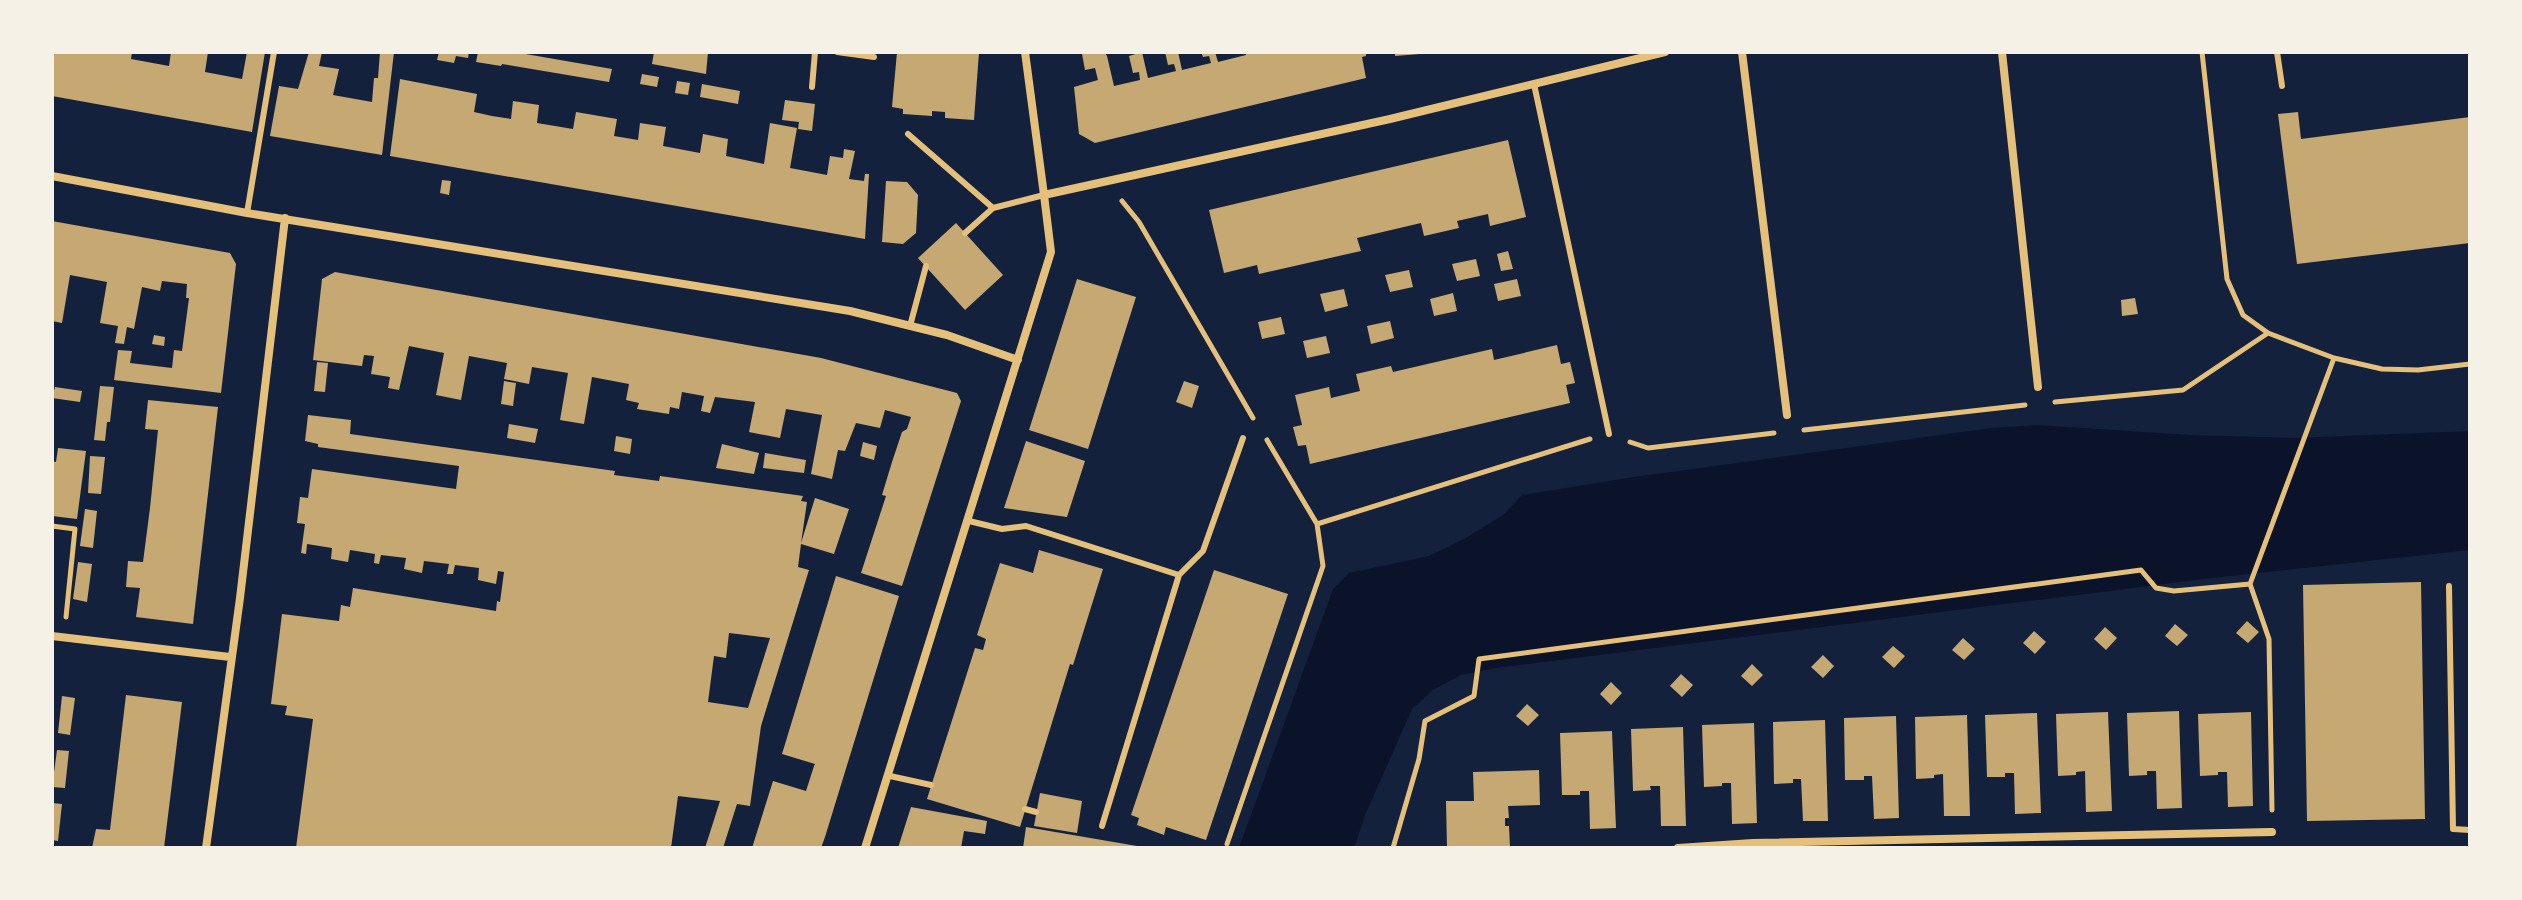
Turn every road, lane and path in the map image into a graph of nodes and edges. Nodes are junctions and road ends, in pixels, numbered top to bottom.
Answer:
1 (274, 52) edge
2 (815, 52) edge
3 (837, 52) edge
4 (1025, 52) edge
5 (1665, 52) edge
6 (1742, 52) edge
7 (2002, 52) edge
8 (2202, 52) edge
9 (2277, 52) edge
10 (874, 57) dead end
11 (1534, 84) junction
12 (2282, 86) dead end
13 (812, 87) dead end
14 (908, 134) dead end
15 (52, 176) edge
16 (1044, 195) junction
17 (993, 208) junction
18 (247, 213) junction
19 (285, 218) junction
20 (965, 233) dead end
21 (926, 266) dead end
22 (910, 326) junction
23 (2268, 333) junction
24 (2334, 358) junction
25 (1018, 360) junction
26 (2470, 364) edge
27 (2038, 387) dead end
28 (1787, 415) dead end
29 (1609, 434) junction
30 (1243, 438) dead end
31 (969, 521) junction
32 (1317, 524) dead end
33 (52, 526) edge
34 (1179, 575) junction
35 (2250, 584) junction
36 (2449, 586) dead end
37 (52, 636) edge
38 (64, 638) junction
39 (230, 657) junction
40 (890, 776) junction
41 (931, 785) dead end
42 (1025, 809) dead end
43 (1036, 812) dead end
44 (1102, 826) dead end
45 (2470, 830) edge
46 (2272, 832) joint
47 (1753, 846) edge
48 (206, 848) edge
49 (865, 848) edge
50 (1393, 848) edge
51 (1678, 848) edge

1 - 18 lane
2 - 13 lane
3 - 10 lane
4 - 16 street
5 - 11 street
6 - 28 street
7 - 27 street
8 - 23 path
9 - 12 lane
11 - 16 street
11 - 29 lane
14 - 17 lane
15 - 18 street
16 - 17 lane
16 - 25 street
17 - 20 lane
18 - 19 street
19 - 22 street
19 - 39 street
21 - 22 lane
22 - 25 street
23 - 24 path
23 - 29 path
24 - 26 path
24 - 35 path
25 - 31 street
29 - 32 path
30 - 34 lane
31 - 34 lane
31 - 40 street
33 - 38 path
34 - 44 lane
35 - 46 path
35 - 50 path
36 - 45 lane
37 - 38 street
38 - 39 street
39 - 48 street
40 - 41 lane
40 - 49 street
42 - 43 lane
46 - 47 street
47 - 51 street

